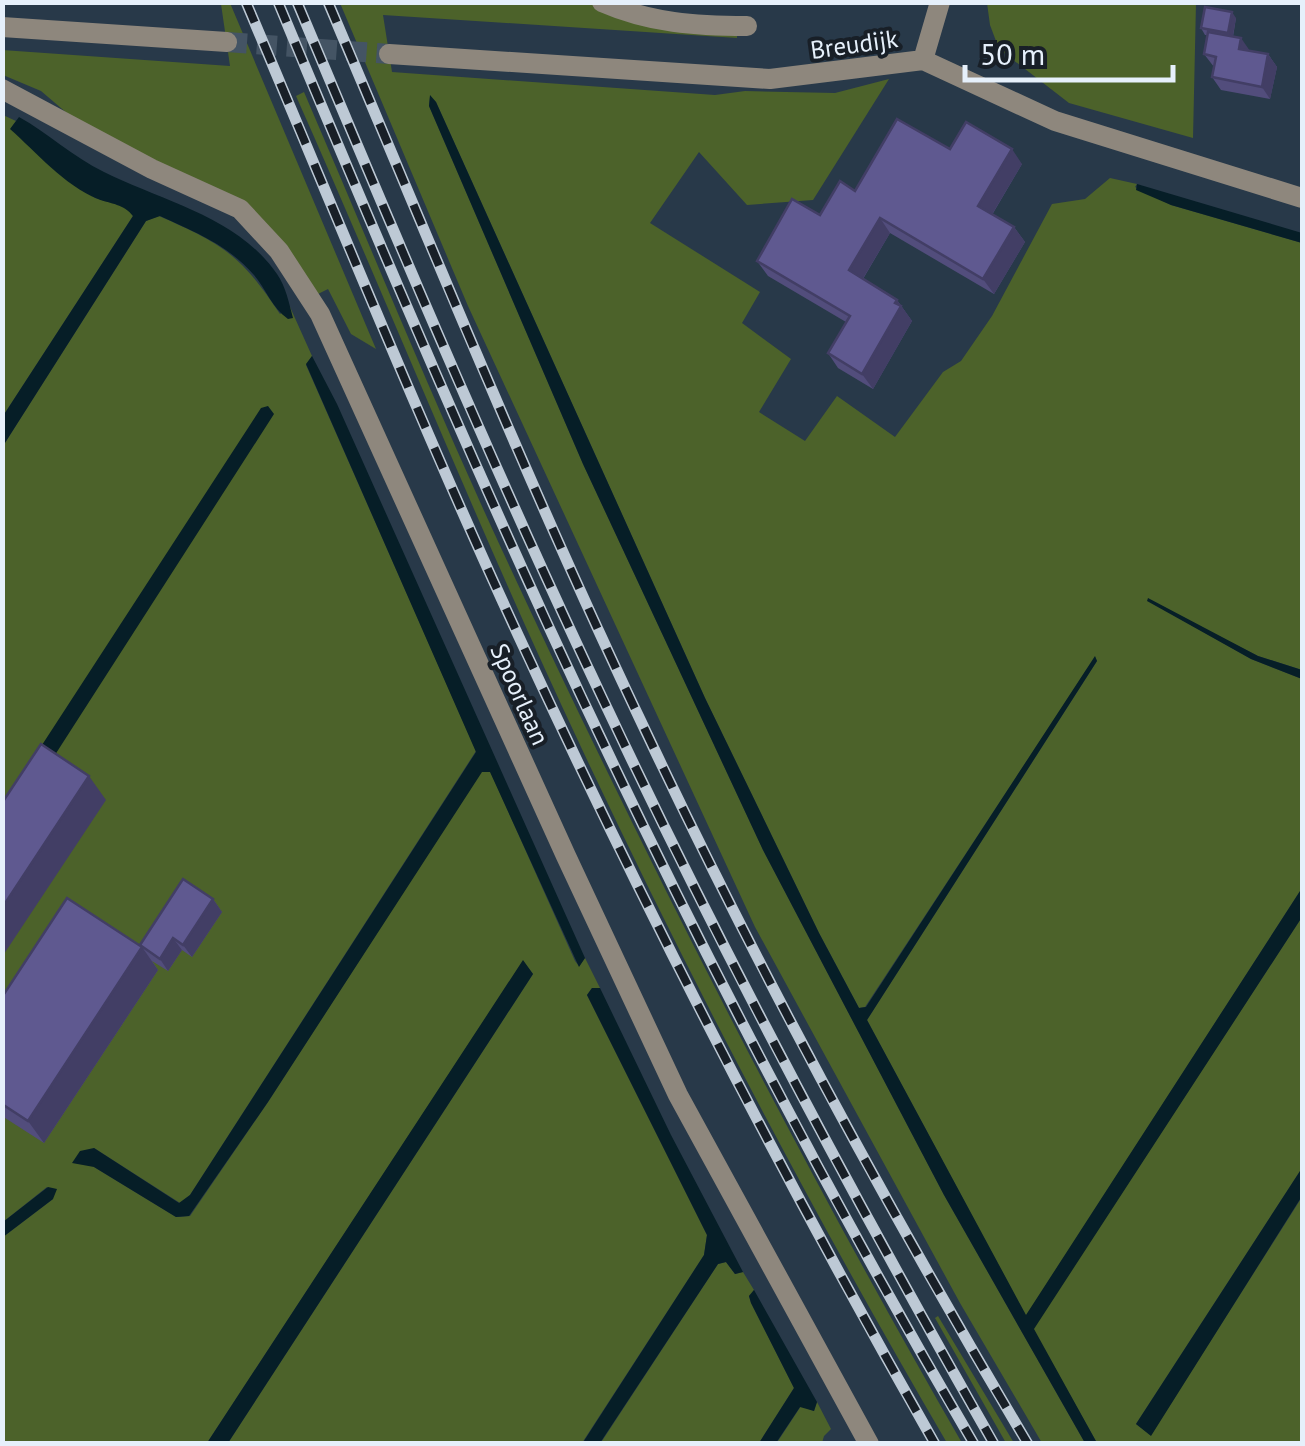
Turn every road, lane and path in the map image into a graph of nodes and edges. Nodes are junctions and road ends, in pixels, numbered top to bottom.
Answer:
1 (602, 2) edge
2 (940, 2) edge
3 (748, 26) dead end
4 (2, 28) edge
5 (227, 42) tunnel mouth
6 (389, 54) tunnel mouth
7 (923, 60) junction
8 (2, 89) edge
9 (1302, 198) edge
10 (869, 1444) edge

1 - 3 street
2 - 7 street
4 - 5 street
6 - 7 street, Breudijk
7 - 9 street, Breudijk
8 - 10 street, Spoorlaan

